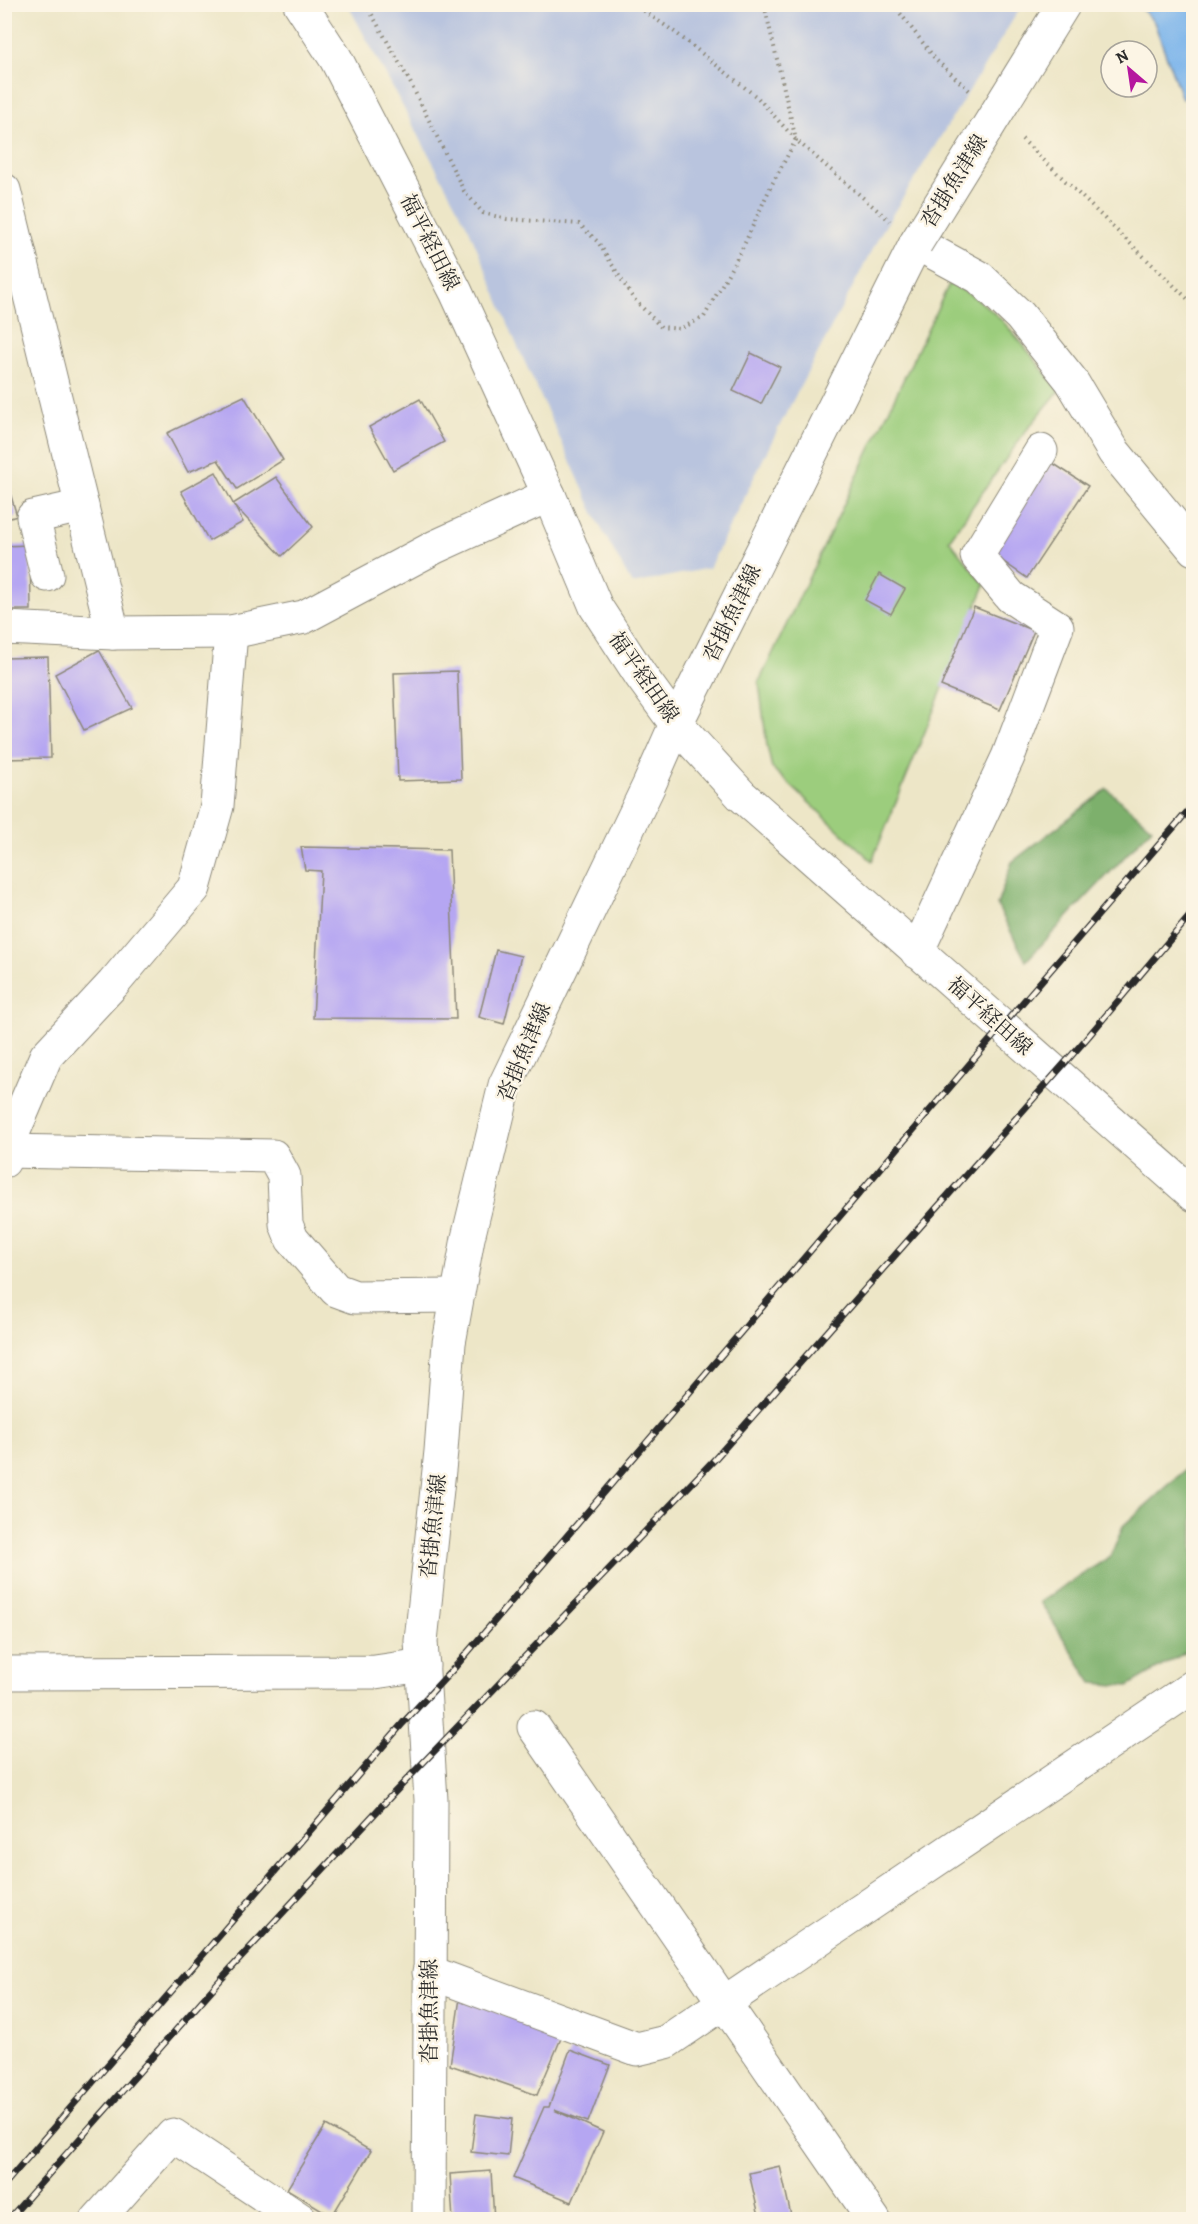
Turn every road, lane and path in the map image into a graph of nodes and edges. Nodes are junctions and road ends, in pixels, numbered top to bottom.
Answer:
1 (300, 4) edge
2 (366, 4) edge
3 (634, 4) edge
4 (764, 4) edge
5 (893, 4) edge
6 (1064, 4) edge
7 (978, 99) dead end
8 (1020, 137) dead end
9 (796, 140) junction
10 (4, 190) edge
11 (916, 243) junction
12 (1194, 305) edge
13 (1041, 452) dead end
14 (549, 495) junction
15 (82, 506) junction
16 (1194, 549) edge
17 (47, 575) dead end
18 (4, 628) edge
19 (231, 632) junction
20 (113, 633) junction
21 (676, 724) junction
22 (917, 952) junction
23 (6, 1155) edge
24 (1194, 1195) edge
25 (457, 1296) junction
26 (423, 1665) junction
27 (4, 1673) edge
28 (1194, 1686) edge
29 (534, 1727) dead end
30 (429, 1972) junction
31 (724, 2001) junction
32 (97, 2220) edge
33 (301, 2220) edge
34 (429, 2220) edge
35 (874, 2220) edge

1 - 14 street, 福平経田線
2 - 9 path
3 - 9 path
4 - 9 path
5 - 7 path
6 - 11 street, 沓掛魚津線, bridge
8 - 12 path
9 - 11 path
10 - 15 street
11 - 16 street
11 - 21 street, 沓掛魚津線
13 - 22 street
14 - 19 street
14 - 21 street, 福平経田線
15 - 17 street
15 - 20 street
18 - 20 street
19 - 20 street
19 - 23 street
21 - 22 street, 福平経田線
21 - 25 street, 沓掛魚津線
22 - 24 street, 福平経田線
23 - 25 street
25 - 26 street, 沓掛魚津線
26 - 27 street
26 - 30 street, 沓掛魚津線
28 - 31 street
29 - 31 street
30 - 31 street
30 - 34 street, 沓掛魚津線
31 - 35 street
32 - 33 street

